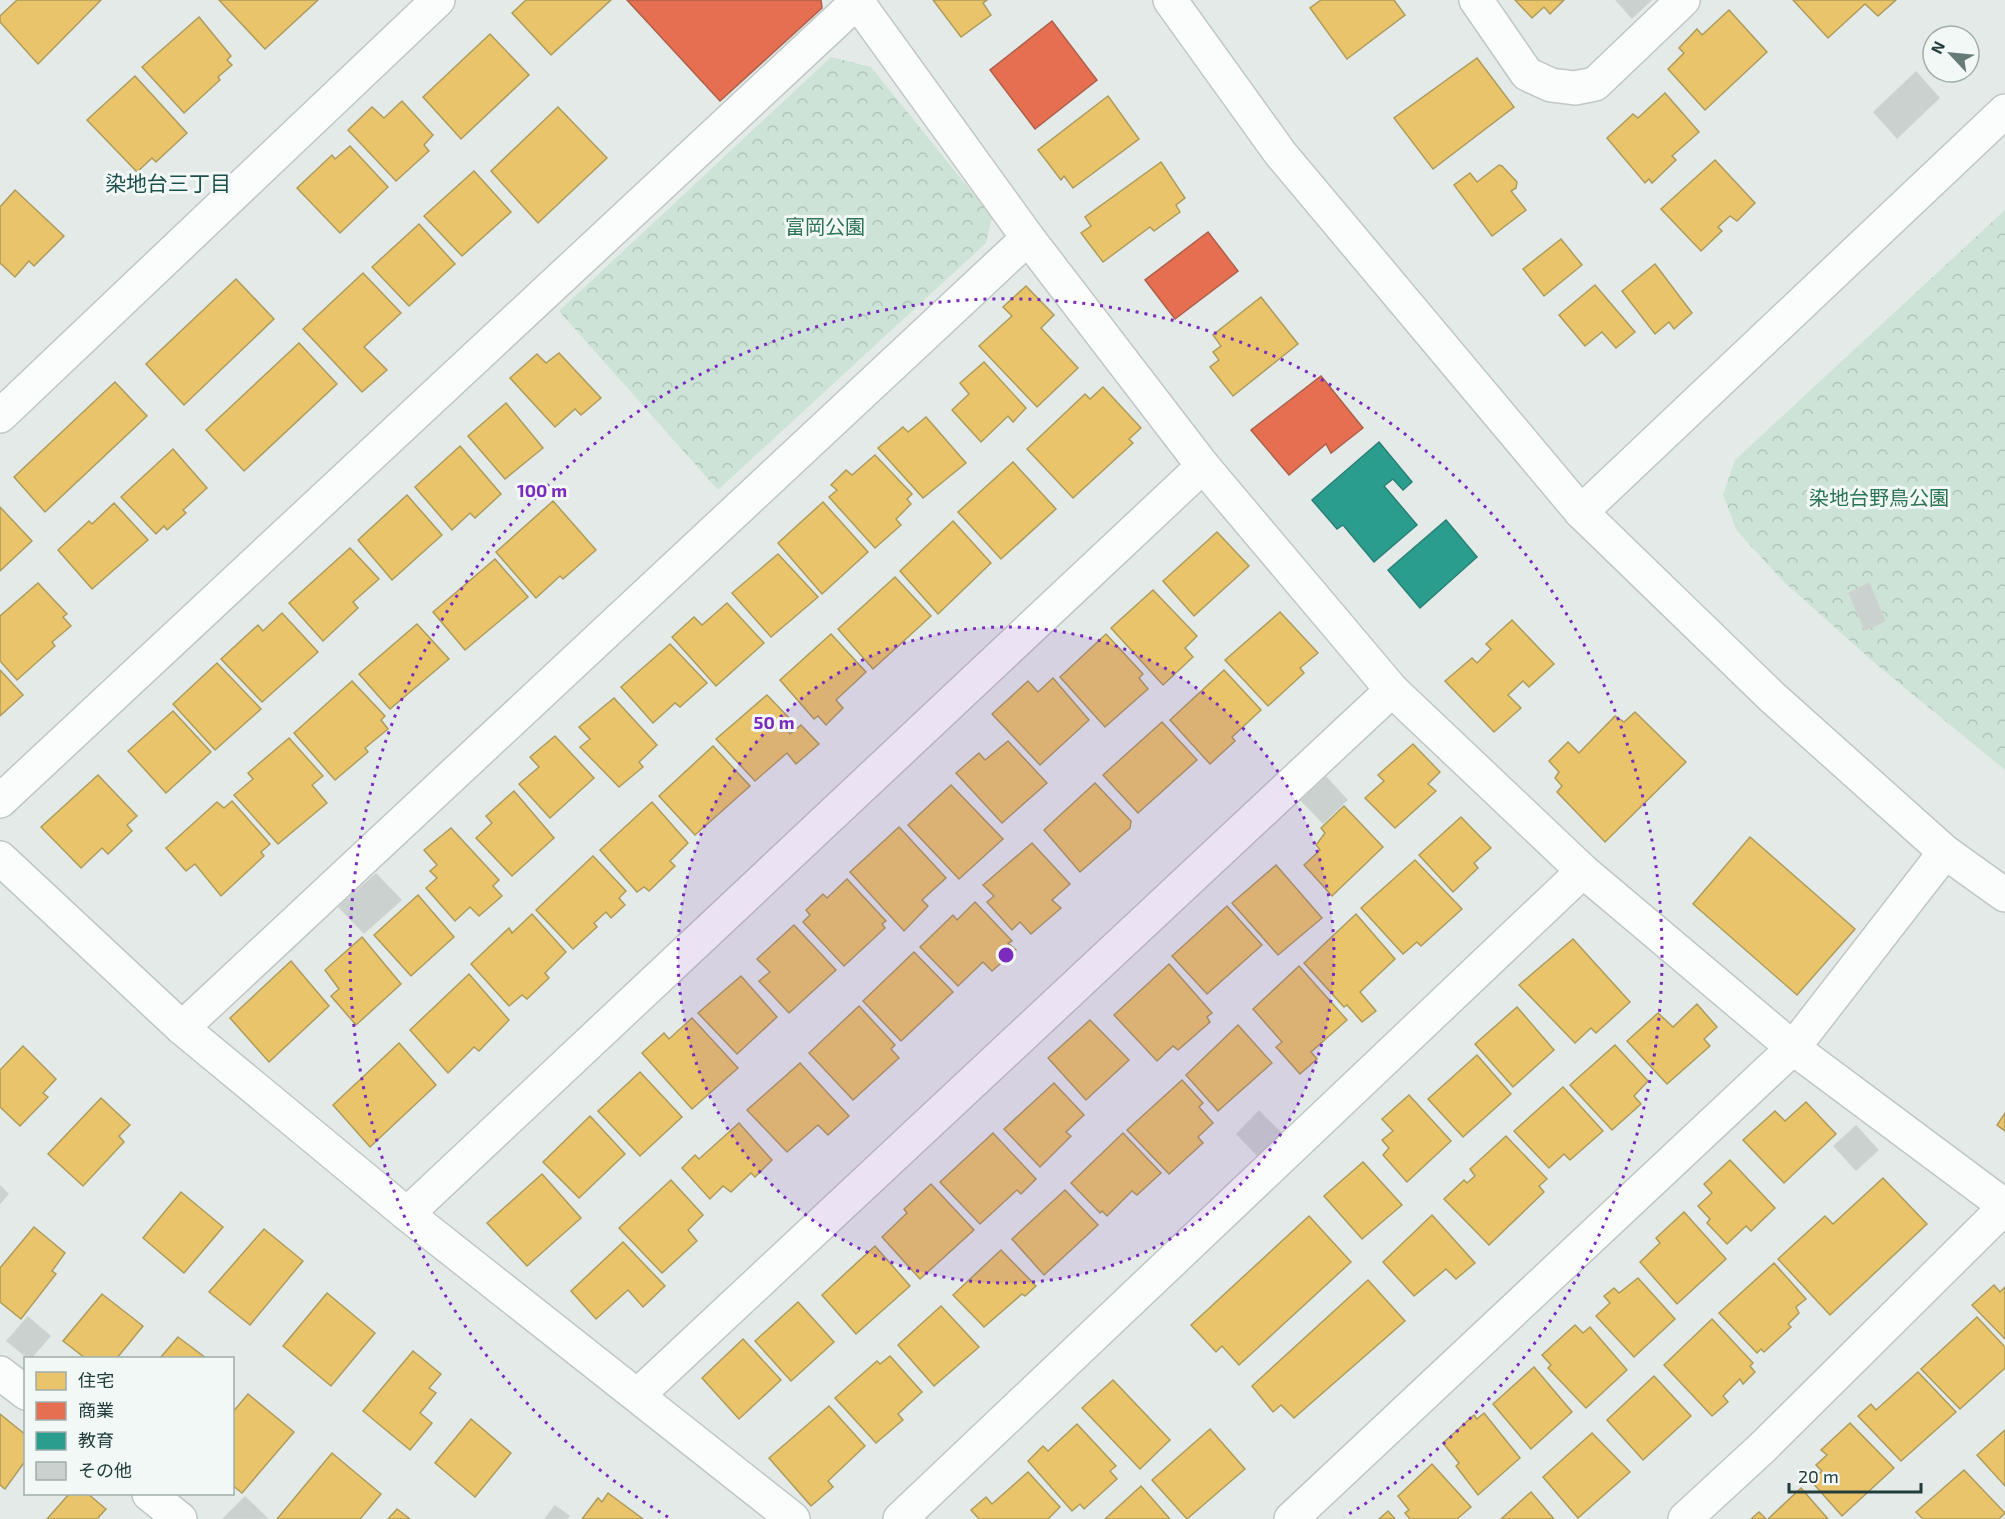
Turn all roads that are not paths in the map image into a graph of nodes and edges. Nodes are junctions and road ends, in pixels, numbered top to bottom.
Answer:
1 (438, 0) edge
2 (857, 0) edge
3 (1170, 0) edge
4 (1476, 0) edge
5 (1683, 0) edge
6 (2005, 111) edge
7 (1028, 238) junction
8 (0, 416) edge
9 (1203, 466) junction
10 (1581, 512) junction
11 (1392, 690) junction
12 (0, 801) edge
13 (1945, 852) junction
14 (0, 858) edge
15 (1583, 871) junction
16 (2005, 895) edge
17 (182, 1028) junction
18 (1793, 1048) junction
19 (2005, 1207) edge
20 (407, 1214) junction
21 (0, 1373) edge
22 (24, 1391) edge
23 (638, 1395) junction
24 (150, 1495) edge
25 (180, 1519) edge
26 (793, 1519) edge
27 (900, 1519) edge
28 (1291, 1519) edge
29 (1685, 1519) edge

1 - 8 street
2 - 7 street
2 - 12 street
3 - 10 street
4 - 5 street
6 - 10 street
7 - 9 street
7 - 17 street
9 - 11 street
9 - 20 street
10 - 13 street
11 - 15 street
11 - 23 street
13 - 16 street
13 - 18 street
14 - 17 street
15 - 18 street
15 - 27 street
17 - 20 street
18 - 19 street
18 - 28 street
19 - 29 street
20 - 23 street
21 - 22 street
23 - 26 street
24 - 25 street

